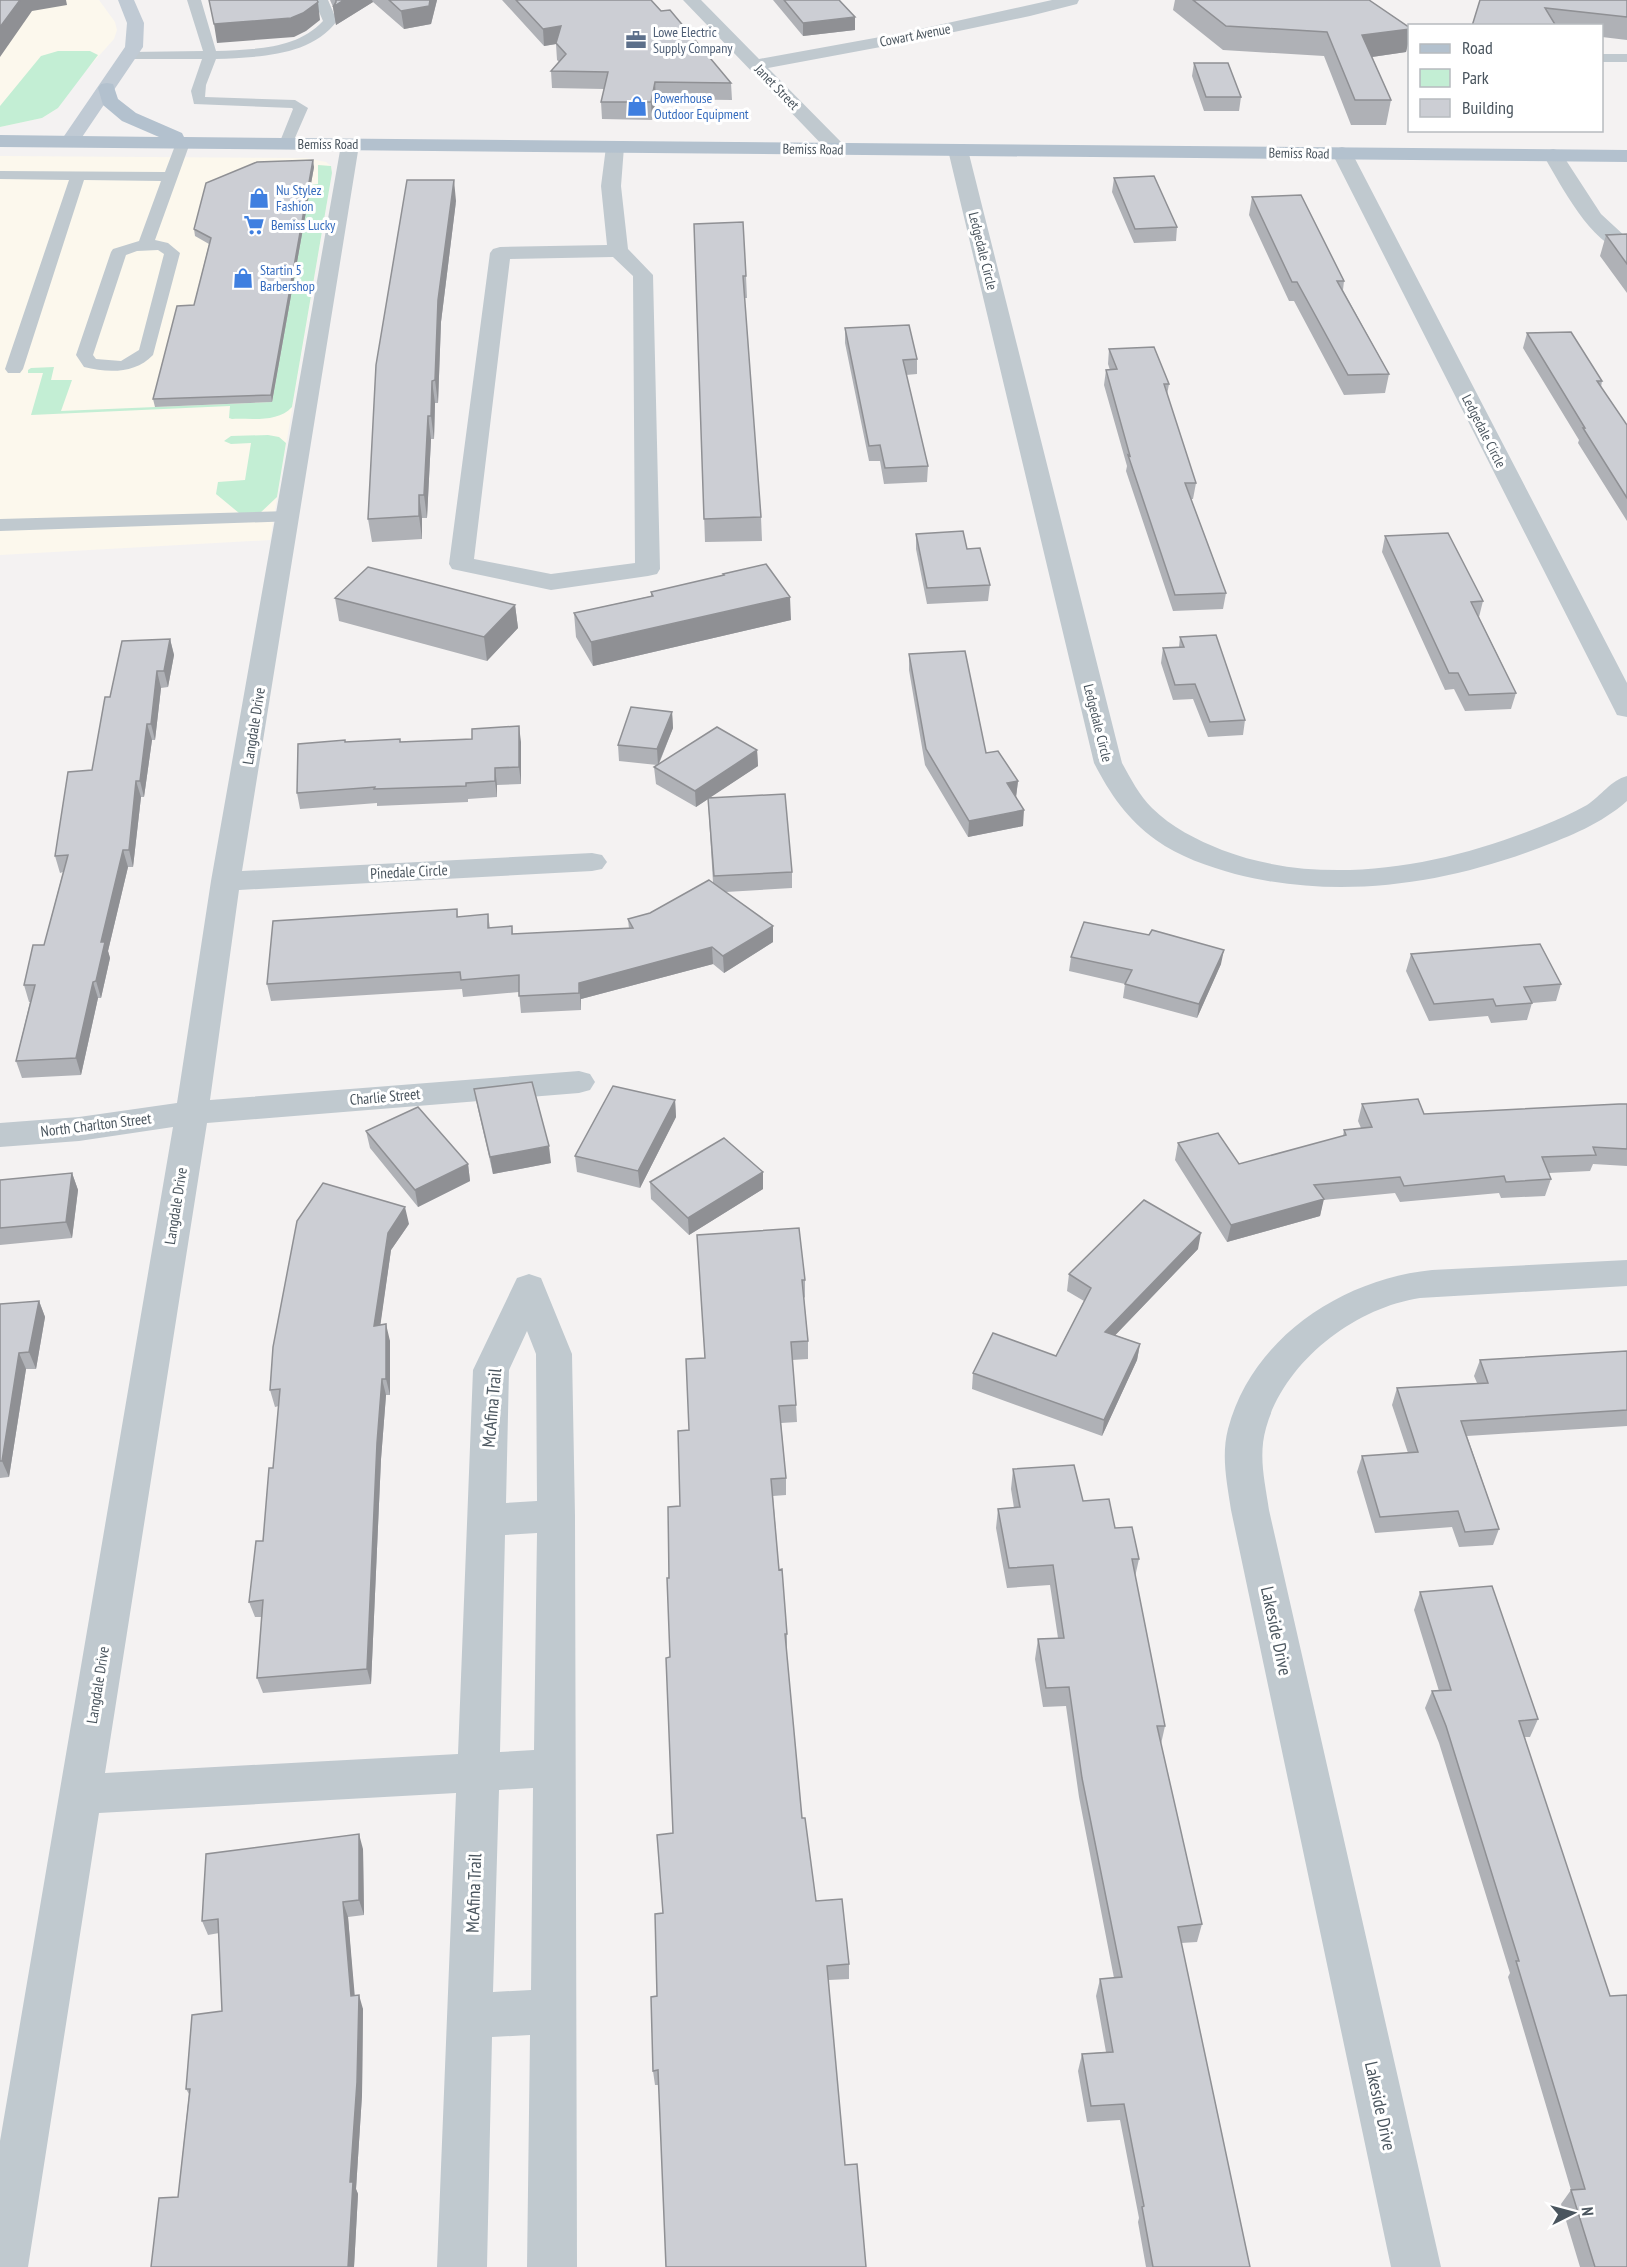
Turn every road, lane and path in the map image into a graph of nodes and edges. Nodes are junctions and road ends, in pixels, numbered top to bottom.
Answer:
1 (126, 0) edge
2 (194, 0) edge
3 (321, 0) edge
4 (692, 0) edge
5 (1071, 0) edge
6 (211, 55) junction
7 (129, 56) junction
8 (1603, 58) edge
9 (1627, 58) edge
10 (757, 65) junction
11 (106, 88) junction
12 (0, 141) edge
13 (69, 142) junction
14 (183, 143) junction
15 (209, 144) junction
16 (286, 144) junction
17 (350, 145) junction
18 (615, 147) junction
19 (837, 149) junction
20 (958, 150) junction
21 (1341, 153) junction
22 (1553, 155) junction
23 (1627, 156) edge
24 (0, 175) edge
25 (78, 176) junction
26 (170, 177) junction
27 (145, 245) junction
28 (1627, 247) edge
29 (618, 251) junction
30 (14, 369) dead end
31 (288, 517) junction
32 (0, 525) edge
33 (1627, 709) edge
34 (1627, 785) edge
35 (592, 862) dead end
36 (226, 881) junction
37 (579, 1082) dead end
38 (192, 1113) junction
39 (0, 1134) edge
40 (1627, 1273) edge
41 (556, 1516) junction
42 (485, 1520) junction
43 (555, 1768) junction
44 (477, 1772) junction
45 (80, 1794) junction
46 (553, 2011) junction
47 (470, 2016) junction
48 (9, 2175) edge
49 (3, 2267) edge
50 (462, 2267) edge
51 (552, 2267) edge
52 (1416, 2267) edge

1 - 7 main road
2 - 6 lane
3 - 6 lane
4 - 10 street, Janet Street
5 - 10 street, Cowart Avenue
6 - 7 lane
6 - 16 lane
7 - 11 main road
8 - 9 lane
10 - 19 street, Janet Street
11 - 13 main road
11 - 15 main road
12 - 13 main road, Bemiss Road
13 - 14 main road, Bemiss Road
14 - 15 main road, Bemiss Road
14 - 26 lane
15 - 16 main road, Bemiss Road
16 - 17 main road, Bemiss Road
17 - 18 main road, Bemiss Road
17 - 31 street, Langdale Drive
18 - 19 main road, Bemiss Road
18 - 29 street
19 - 20 main road, Bemiss Road
20 - 21 main road, Bemiss Road
20 - 34 street, Ledgedale Circle
21 - 22 main road, Bemiss Road
21 - 33 street, Ledgedale Circle
22 - 23 main road, Bemiss Road
22 - 28 street
24 - 25 lane
25 - 26 lane
25 - 30 lane
26 - 27 lane
27 - 27 lane
29 - 29 street
31 - 32 lane
31 - 36 street, Langdale Drive
35 - 36 street, Pinedale Circle
36 - 38 street, Langdale Drive
37 - 38 street, Charlie Street
38 - 39 street, North Charlton Street
38 - 45 street, Langdale Drive
40 - 52 street, Lakeside Drive
41 - 42 street
41 - 42 street, McAfina Trail
41 - 43 street, McAfina Trail
42 - 44 street, McAfina Trail
43 - 44 street
43 - 46 street, McAfina Trail
44 - 45 street
44 - 47 street, McAfina Trail
45 - 48 street, Langdale Drive
46 - 47 street
46 - 51 street, McAfina Trail
47 - 50 street, McAfina Trail
48 - 49 street, Langdale Drive

